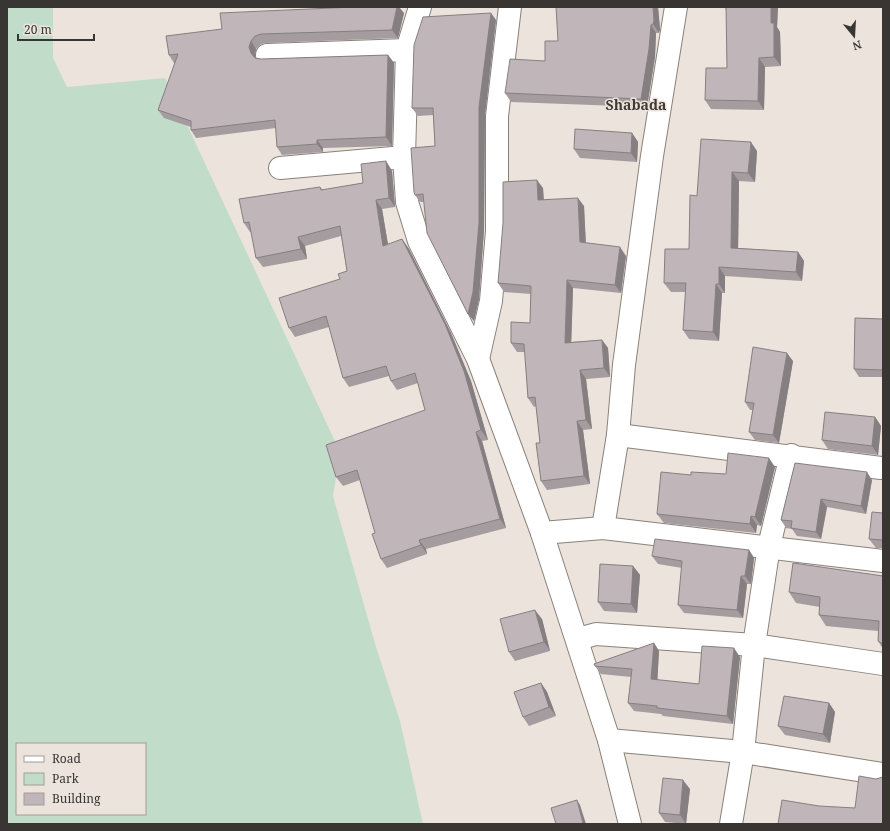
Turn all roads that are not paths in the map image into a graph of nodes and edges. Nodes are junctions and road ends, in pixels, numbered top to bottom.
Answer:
1 (420, 7) edge
2 (510, 7) edge
3 (676, 7) edge
4 (407, 50) junction
5 (267, 55) dead end
6 (404, 157) junction
7 (280, 168) dead end
8 (478, 359) junction
9 (618, 435) junction
10 (791, 456) junction
11 (881, 468) dead end
12 (603, 528) junction
13 (542, 533) junction
14 (769, 546) junction
15 (883, 561) edge
16 (578, 639) junction
17 (754, 645) junction
18 (883, 664) edge
19 (609, 740) junction
20 (743, 752) junction
21 (883, 774) edge
22 (630, 824) edge
23 (731, 824) edge

1 - 4 street
2 - 8 street
3 - 9 street
4 - 5 street
4 - 6 street
6 - 7 street
6 - 8 street
8 - 13 street
9 - 10 street
9 - 12 street
10 - 11 street
10 - 14 street
12 - 13 street
12 - 14 street
13 - 16 street
14 - 15 street
14 - 17 street
16 - 17 street
16 - 19 street
17 - 18 street
17 - 20 street
19 - 20 street
19 - 22 street
20 - 21 street
20 - 23 street

